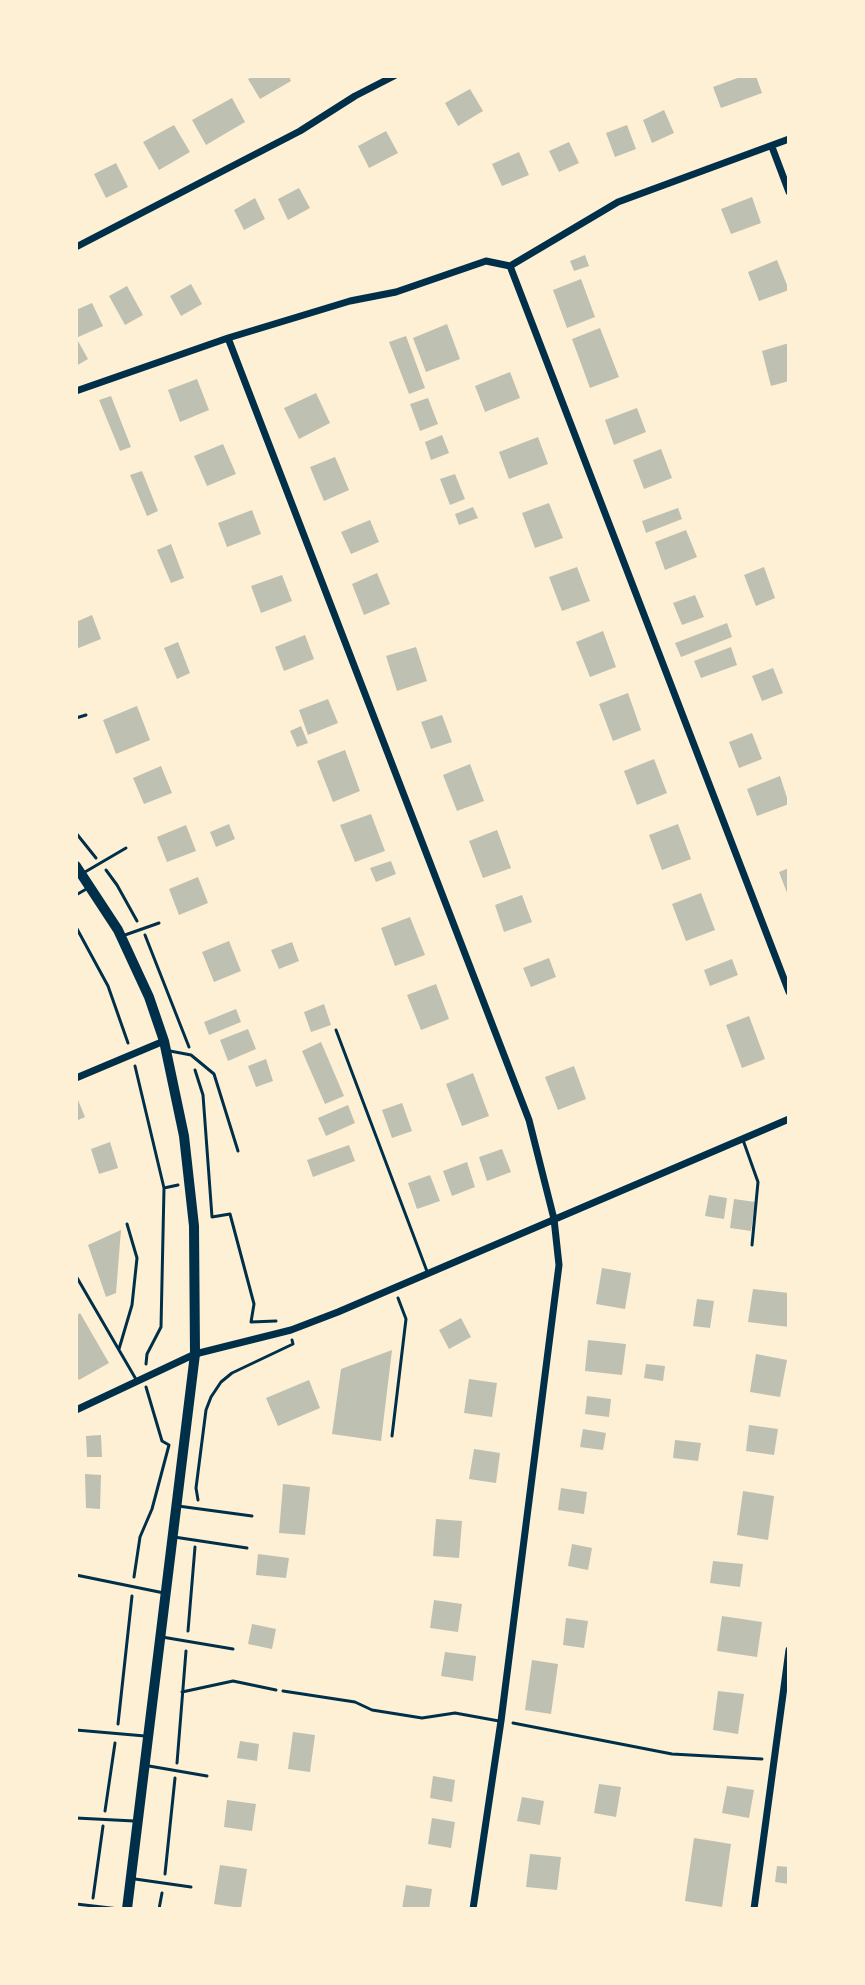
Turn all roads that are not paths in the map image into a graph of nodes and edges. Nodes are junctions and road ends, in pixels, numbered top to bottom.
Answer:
1 (394, 76) edge
2 (789, 139) edge
3 (772, 147) junction
4 (789, 192) edge
5 (76, 247) edge
6 (510, 266) junction
7 (228, 338) junction
8 (76, 391) edge
9 (86, 715) dead end
10 (76, 718) edge
11 (126, 848) dead end
12 (79, 870) edge
13 (92, 886) junction
14 (76, 895) edge
15 (159, 923) dead end
16 (121, 937) junction
17 (789, 992) edge
18 (336, 1030) dead end
19 (165, 1045) junction
20 (76, 1078) edge
21 (789, 1119) edge
22 (743, 1138) junction
23 (238, 1151) dead end
24 (554, 1219) junction
25 (127, 1224) dead end
26 (752, 1245) dead end
27 (428, 1274) junction
28 (76, 1276) edge
29 (119, 1349) junction
30 (195, 1354) junction
31 (141, 1379) junction
32 (76, 1410) edge
33 (178, 1506) junction
34 (252, 1516) dead end
35 (174, 1537) junction
36 (247, 1548) dead end
37 (76, 1575) edge
38 (167, 1594) junction
39 (162, 1637) junction
40 (233, 1649) dead end
41 (789, 1650) edge
42 (283, 1691) road end
43 (501, 1721) junction
44 (76, 1730) edge
45 (149, 1736) junction
46 (145, 1765) junction
47 (207, 1776) dead end
48 (76, 1818) edge
49 (138, 1821) junction
50 (131, 1879) junction
51 (191, 1887) dead end
52 (76, 1904) edge
53 (119, 1909) edge
54 (127, 1909) edge
55 (473, 1909) edge
56 (754, 1909) edge

1 - 5 street
2 - 3 street
3 - 4 street
3 - 6 street
6 - 7 street
6 - 17 street
7 - 8 street
7 - 24 street
9 - 10 lane
11 - 12 lane
12 - 13 main road
13 - 14 lane
13 - 16 main road
15 - 16 lane
16 - 19 main road
18 - 27 lane
19 - 20 street
19 - 23 lane
19 - 30 main road
21 - 22 street
22 - 24 street
22 - 26 lane
24 - 27 street
24 - 43 street
25 - 29 lane
27 - 30 street
28 - 29 lane
29 - 31 lane
30 - 31 street
30 - 33 main road
31 - 32 street
33 - 34 lane
33 - 35 main road
35 - 36 lane
35 - 38 main road
37 - 38 lane
38 - 39 main road
39 - 40 lane
39 - 45 main road
41 - 56 street
42 - 43 lane
43 - 55 street
44 - 45 lane
45 - 46 main road
46 - 47 lane
46 - 49 main road
48 - 49 lane
49 - 50 main road
50 - 51 lane
50 - 54 main road
52 - 53 lane

